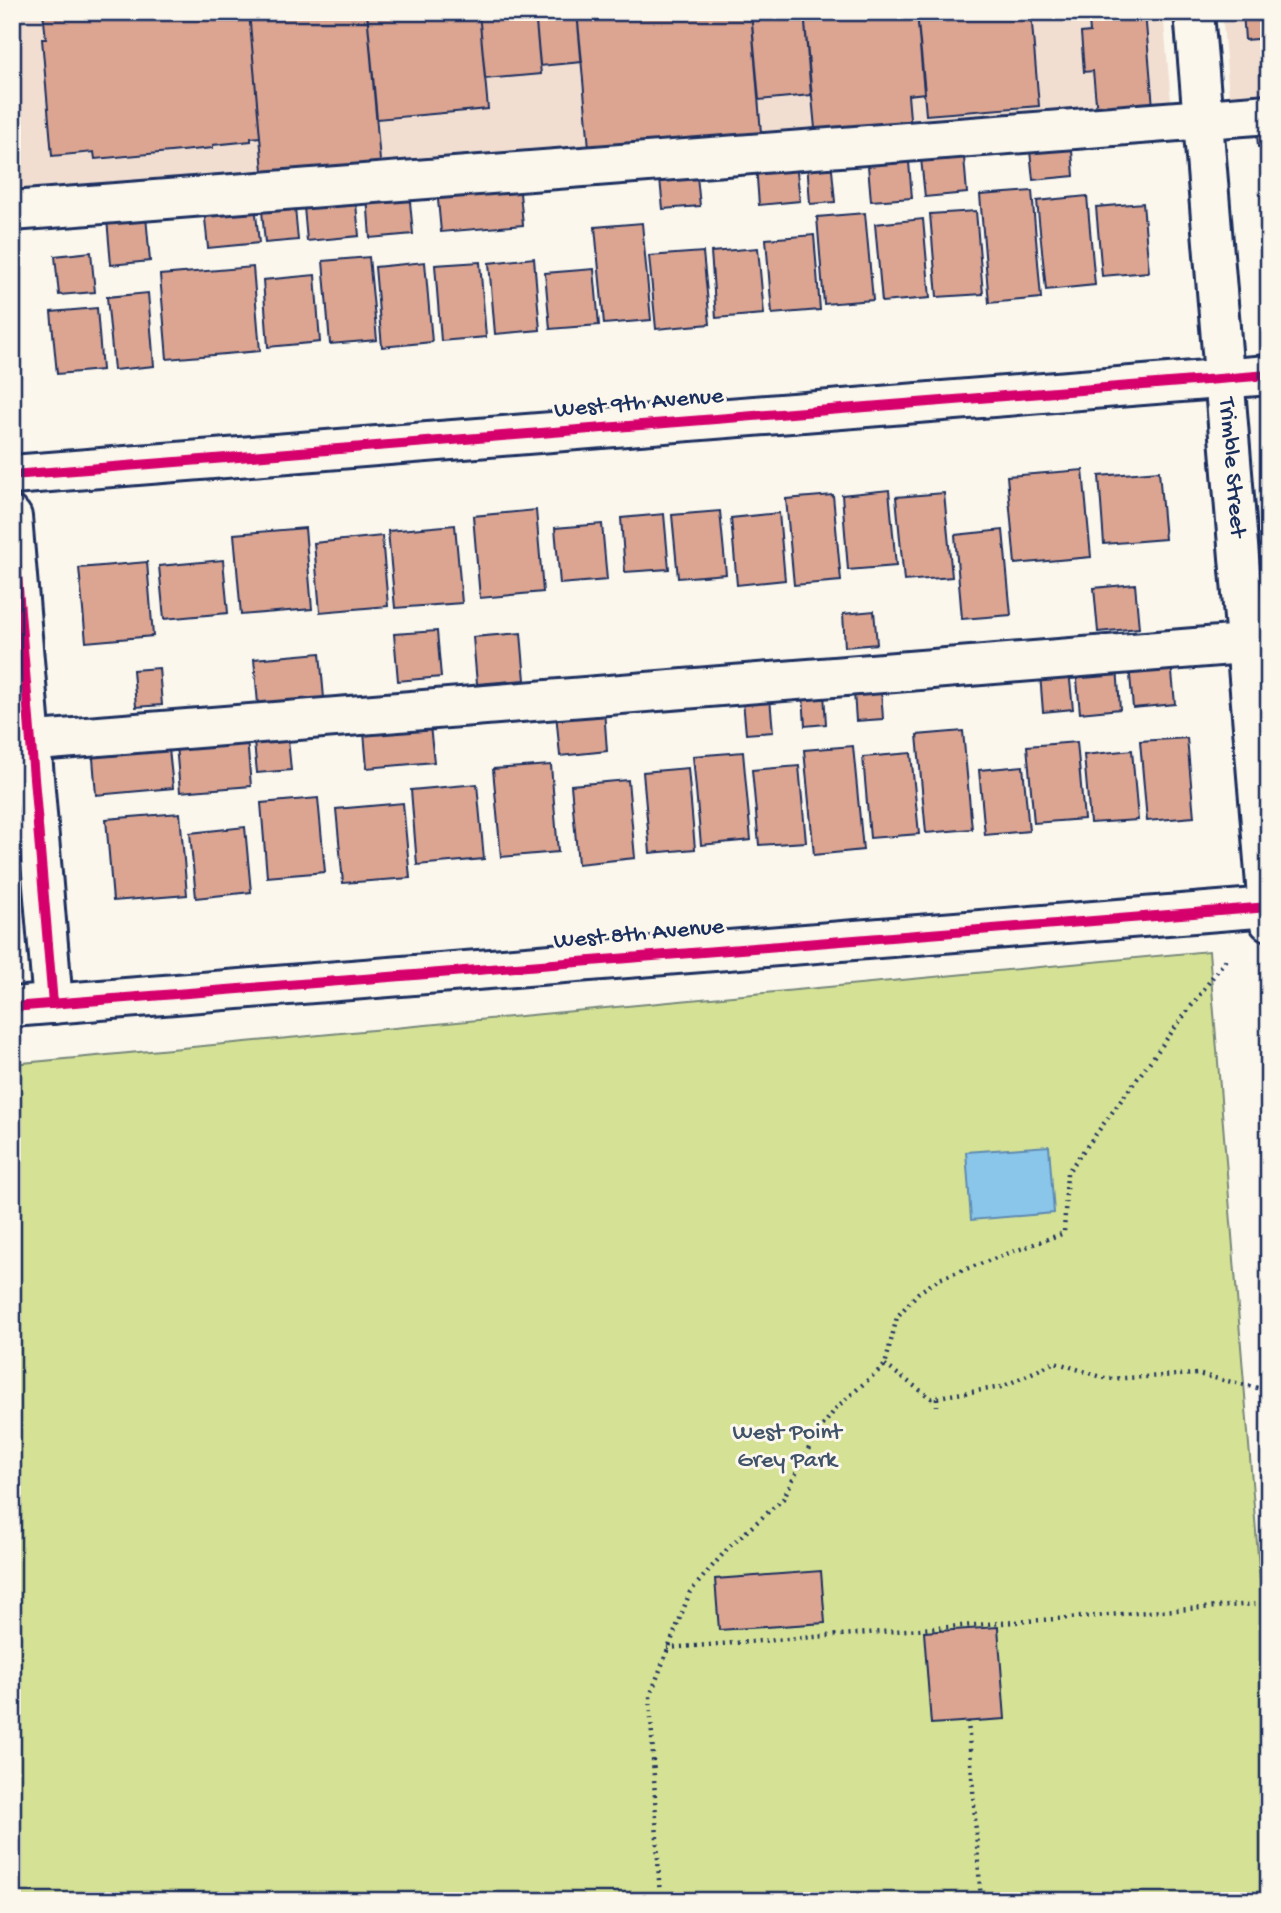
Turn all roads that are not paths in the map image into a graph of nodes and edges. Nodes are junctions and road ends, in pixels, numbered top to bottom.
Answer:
1 (1194, 12) edge
2 (1269, 114) edge
3 (1203, 119) junction
4 (12, 211) edge
5 (1269, 375) edge
6 (1224, 378) junction
7 (12, 475) edge
8 (12, 517) edge
9 (1257, 643) edge
10 (22, 742) edge
11 (1268, 911) edge
12 (53, 1004) junction
13 (12, 1007) edge

1 - 3 street, Trimble Street
2 - 3 street
3 - 4 street
3 - 6 street, Trimble Street
5 - 6 street, West 9th Avenue
6 - 7 street, West 9th Avenue
6 - 9 street, Trimble Street
8 - 10 street
9 - 10 street
9 - 11 street, Trimble Street
10 - 12 street
11 - 12 street, West 8th Avenue
12 - 13 street, West 8th Avenue

